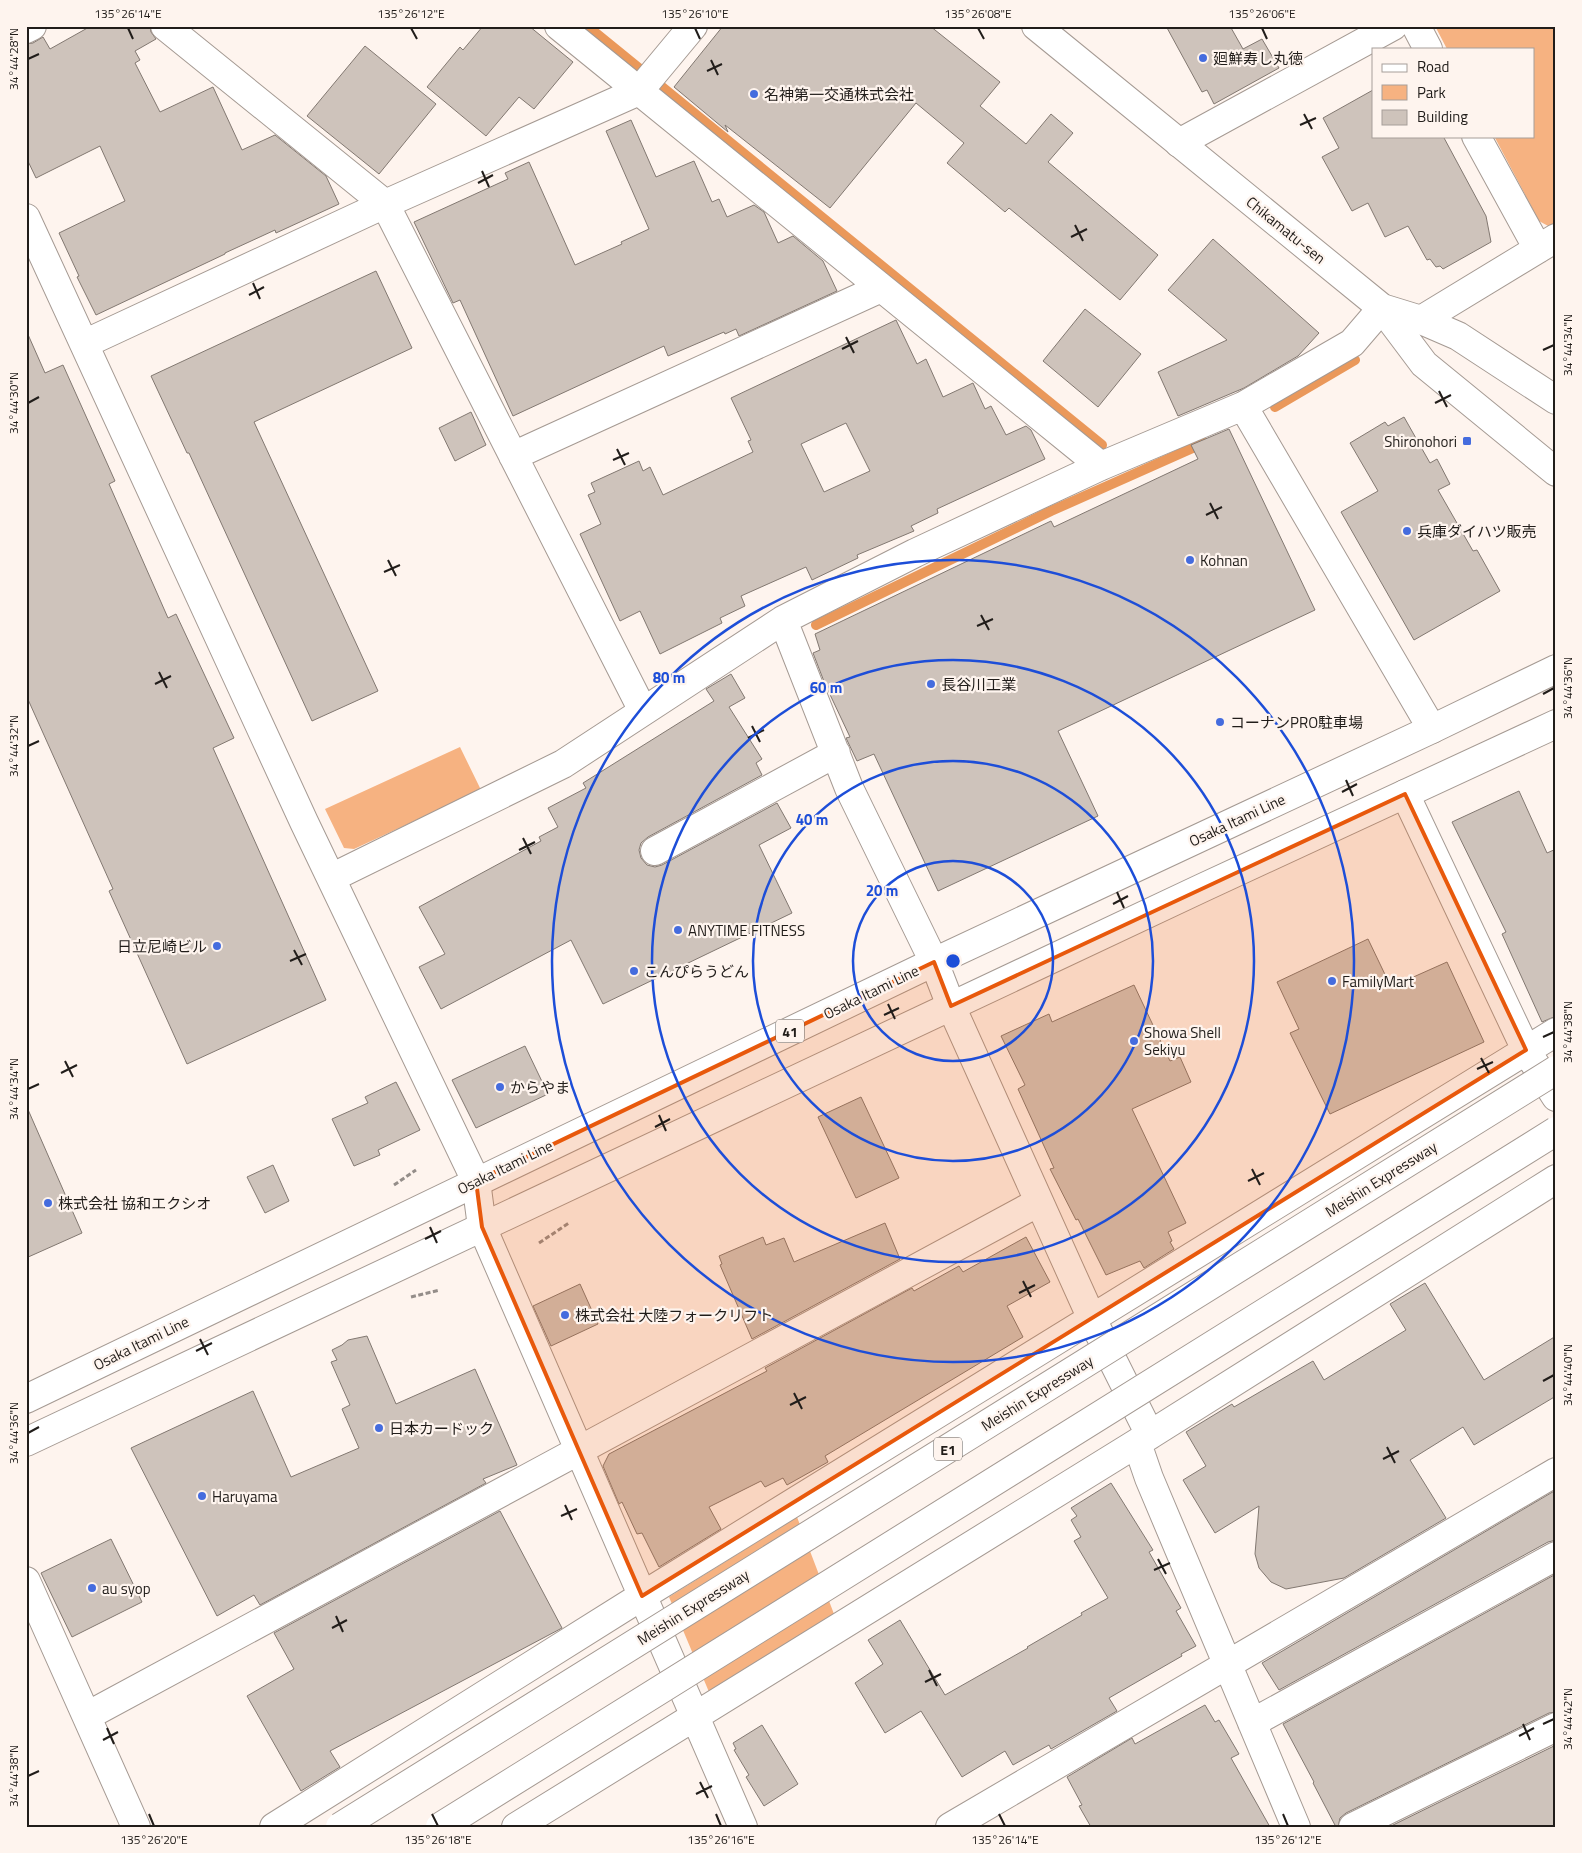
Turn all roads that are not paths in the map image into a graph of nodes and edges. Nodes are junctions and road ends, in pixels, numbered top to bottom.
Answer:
1 (32, 26) edge
2 (165, 26) edge
3 (559, 26) edge
4 (693, 26) edge
5 (1036, 26) edge
6 (1393, 26) edge
7 (1416, 26) edge
8 (26, 29) edge
9 (1427, 48) edge
10 (639, 91) junction
11 (1477, 138) edge
12 (1179, 143) junction
13 (385, 204) junction
14 (26, 218) edge
15 (1541, 240) edge
16 (881, 288) junction
17 (1382, 308) junction
18 (1421, 320) junction
19 (84, 344) junction
20 (1556, 400) edge
21 (1243, 406) junction
22 (513, 456) junction
23 (1101, 466) junction
24 (1556, 472) edge
25 (783, 620) junction
26 (1556, 669) edge
27 (643, 711) junction
28 (1556, 724) edge
29 (1432, 729) junction
30 (836, 753) junction
31 (1405, 794) junction
32 (655, 851) dead end
33 (331, 878) junction
34 (934, 962) junction
35 (951, 1006) junction
36 (1556, 1032) edge
37 (1526, 1050) junction
38 (1556, 1070) edge
39 (1556, 1097) edge
40 (1556, 1131) edge
41 (1556, 1179) edge
42 (476, 1181) junction
43 (1039, 1202) junction
44 (482, 1227) junction
45 (1092, 1319) junction
46 (26, 1399) edge
47 (1144, 1439) junction
48 (26, 1442) edge
49 (579, 1450) junction
50 (1556, 1472) edge
51 (1556, 1556) edge
52 (26, 1580) edge
53 (642, 1596) junction
54 (1227, 1664) junction
55 (87, 1716) junction
56 (695, 1717) junction
57 (1252, 1723) junction
58 (1556, 1727) edge
59 (136, 1827) edge
60 (274, 1827) edge
61 (340, 1827) edge
62 (440, 1827) edge
63 (516, 1827) edge
64 (744, 1827) edge
65 (950, 1827) edge
66 (1296, 1827) edge
67 (1353, 1827) edge

1 - 8 main road
2 - 13 main road
3 - 10 main road
4 - 10 main road
5 - 12 main road, Chikamatu-sen
6 - 12 main road
7 - 9 main road
10 - 13 main road
10 - 16 main road
11 - 15 main road
12 - 17 main road, Chikamatu-sen
13 - 19 main road
13 - 22 main road
14 - 19 main road
15 - 18 main road
16 - 22 main road
16 - 23 main road
17 - 18 main road, Chikamatu-sen
17 - 21 main road
17 - 24 main road
18 - 20 main road, Chikamatu-sen
19 - 33 main road
21 - 23 main road
21 - 29 main road
22 - 27 main road
23 - 25 main road
25 - 27 main road
25 - 30 main road
26 - 29 main road, Osaka Itami Line / 41
27 - 33 main road
28 - 31 main road
29 - 34 main road, Osaka Itami Line / 41
30 - 32 main road
30 - 34 main road
31 - 35 main road
31 - 37 main road
33 - 42 main road
34 - 35 main road
34 - 42 main road, Osaka Itami Line / 41
35 - 43 main road
35 - 44 main road
36 - 37 main road
37 - 39 main road
37 - 45 main road
38 - 61 main road, Meishin Expressway / E1, bridge
40 - 62 main road, bridge
41 - 47 main road
42 - 44 main road
42 - 46 main road, Osaka Itami Line / 41
43 - 45 main road
43 - 49 main road
44 - 48 main road
44 - 49 main road
45 - 47 main road
45 - 53 main road
47 - 54 main road
47 - 56 main road
49 - 53 main road
49 - 55 main road
50 - 54 main road
51 - 57 main road
52 - 55 main road
53 - 56 main road
53 - 60 main road
54 - 57 main road
54 - 65 main road
55 - 59 main road
56 - 63 main road
56 - 64 main road
57 - 66 main road
58 - 67 main road

